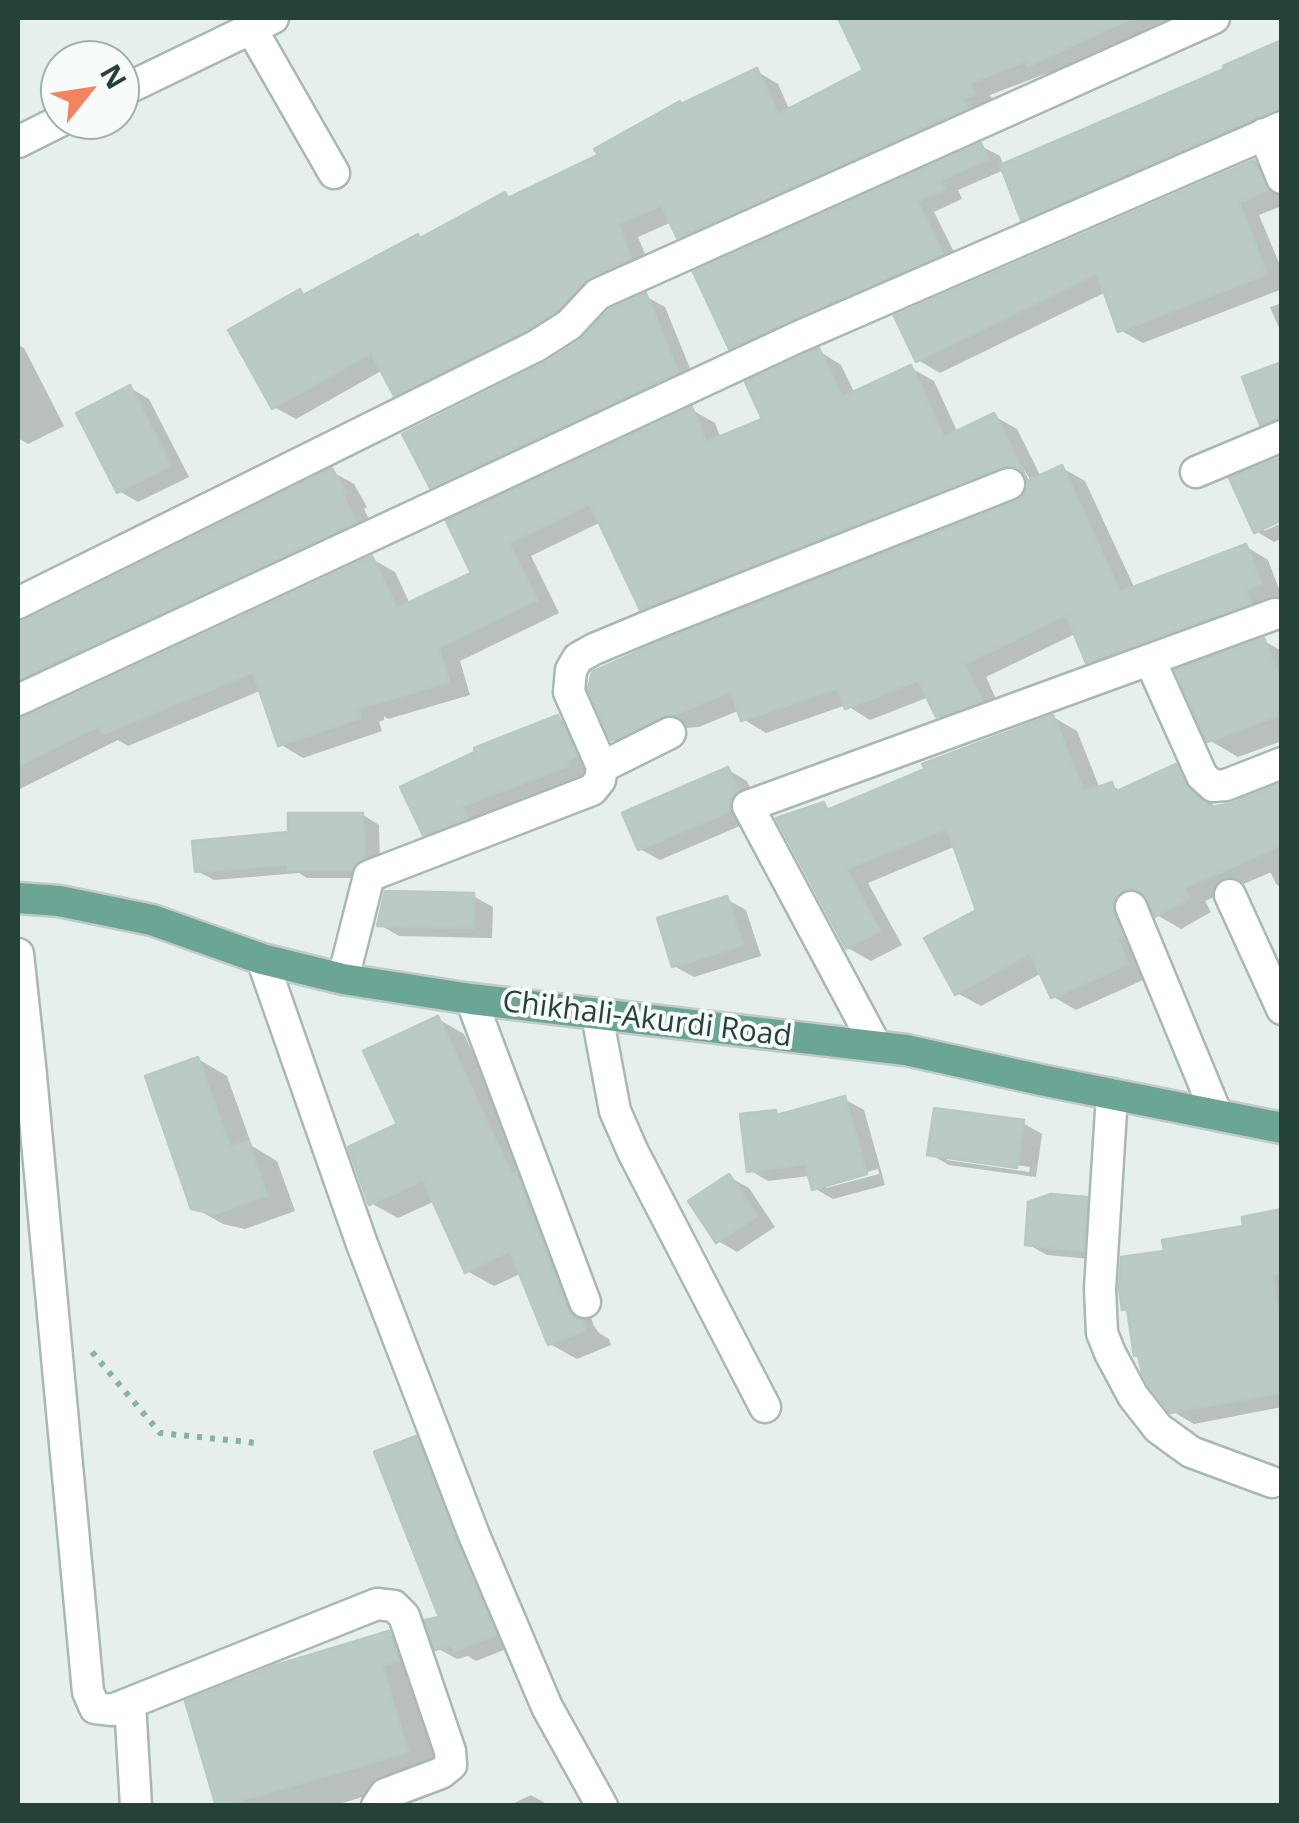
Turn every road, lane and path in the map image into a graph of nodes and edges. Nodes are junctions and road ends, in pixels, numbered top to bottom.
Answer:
1 (1214, 18) edge
2 (262, 23) edge
3 (140, 82) edge
4 (1273, 130) edge
5 (334, 173) dead end
6 (1282, 178) edge
7 (1282, 436) edge
8 (1196, 472) dead end
9 (1009, 484) dead end
10 (18, 602) edge
11 (1274, 614) dead end
12 (1150, 660) junction
13 (18, 700) edge
14 (670, 733) dead end
15 (1282, 763) edge
16 (602, 767) junction
17 (1230, 895) dead end
18 (18, 898) edge
19 (1131, 907) dead end
20 (18, 954) edge
21 (262, 959) junction
22 (344, 978) junction
23 (472, 999) junction
24 (1282, 1009) edge
25 (597, 1014) junction
26 (876, 1046) junction
27 (1112, 1094) junction
28 (1216, 1114) junction
29 (1282, 1128) edge
30 (585, 1302) dead end
31 (52, 1306) junction
32 (765, 1408) dead end
33 (257, 1443) dead end
34 (1272, 1482) dead end
35 (130, 1703) junction
36 (136, 1806) edge
37 (377, 1806) edge
38 (602, 1806) edge

1 - 10 street
2 - 3 street
2 - 5 street
4 - 6 street
4 - 13 street
7 - 8 street
9 - 16 street
11 - 12 street
12 - 15 street
12 - 26 street
14 - 16 street
16 - 22 street
17 - 24 street
18 - 21 main road, Chikhali-Akurdi Road
19 - 28 street
20 - 31 street
21 - 22 main road, Chikhali-Akurdi Road
21 - 38 street
22 - 23 main road, Chikhali-Akurdi Road
23 - 25 main road, Chikhali-Akurdi Road
23 - 30 street
25 - 26 main road, Chikhali-Akurdi Road
25 - 32 street
26 - 27 main road, Chikhali-Akurdi Road
27 - 28 main road, Chikhali-Akurdi Road
27 - 34 street
28 - 29 main road, Chikhali-Akurdi Road
31 - 33 path
31 - 35 street
35 - 36 street
35 - 37 street

